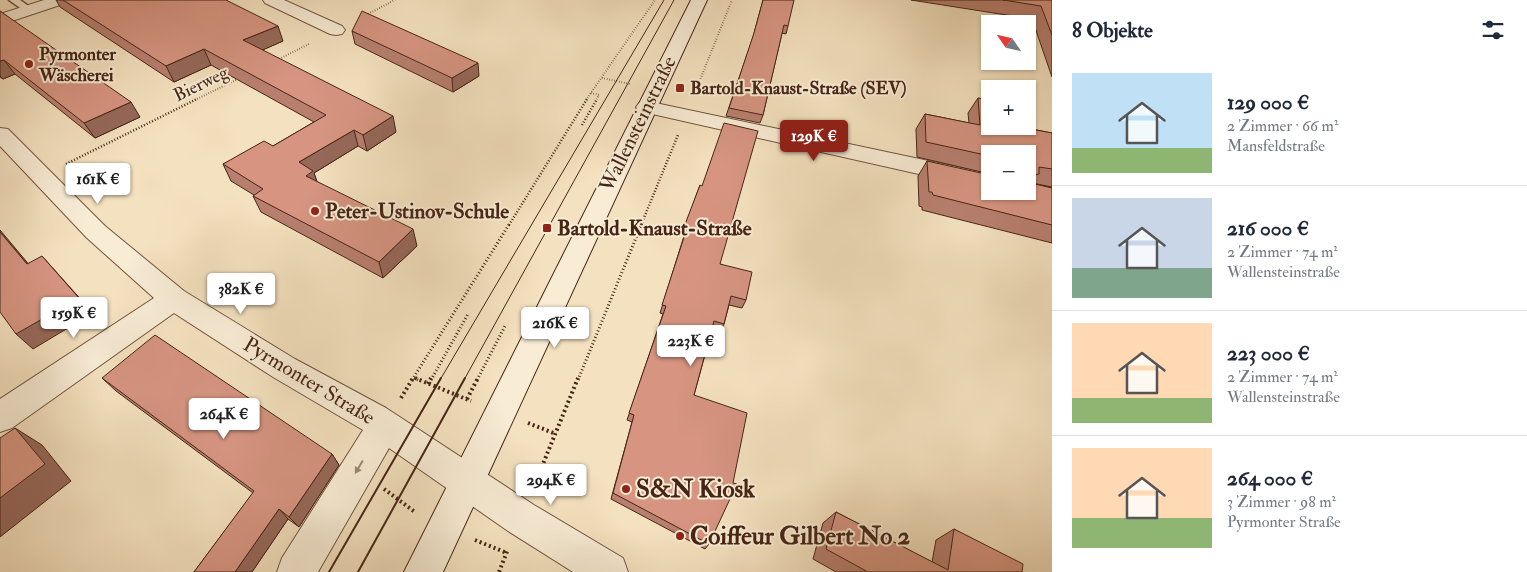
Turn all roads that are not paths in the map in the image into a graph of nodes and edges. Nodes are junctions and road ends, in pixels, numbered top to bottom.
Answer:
1 (14, 0) edge
2 (60, 0) edge
3 (271, 0) edge
4 (699, 0) edge
5 (29, 10) junction
6 (0, 20) edge
7 (336, 30) road end
8 (646, 107) junction
9 (0, 134) edge
10 (981, 180) edge
11 (174, 299) junction
12 (0, 417) edge
13 (384, 426) junction
14 (467, 482) junction
15 (296, 572) edge
16 (423, 572) edge
17 (609, 572) edge

1 - 5 lane
2 - 5 street
3 - 7 street
4 - 8 street, Wallensteinstraße
5 - 6 street
8 - 10 street
8 - 14 street, Wallensteinstraße
9 - 11 street, Pyrmonter Straße
11 - 12 street
11 - 13 street, Pyrmonter Straße
13 - 14 street, Pyrmonter Straße
13 -> 15 street
14 - 16 street, Wallensteinstraße
14 - 17 street

